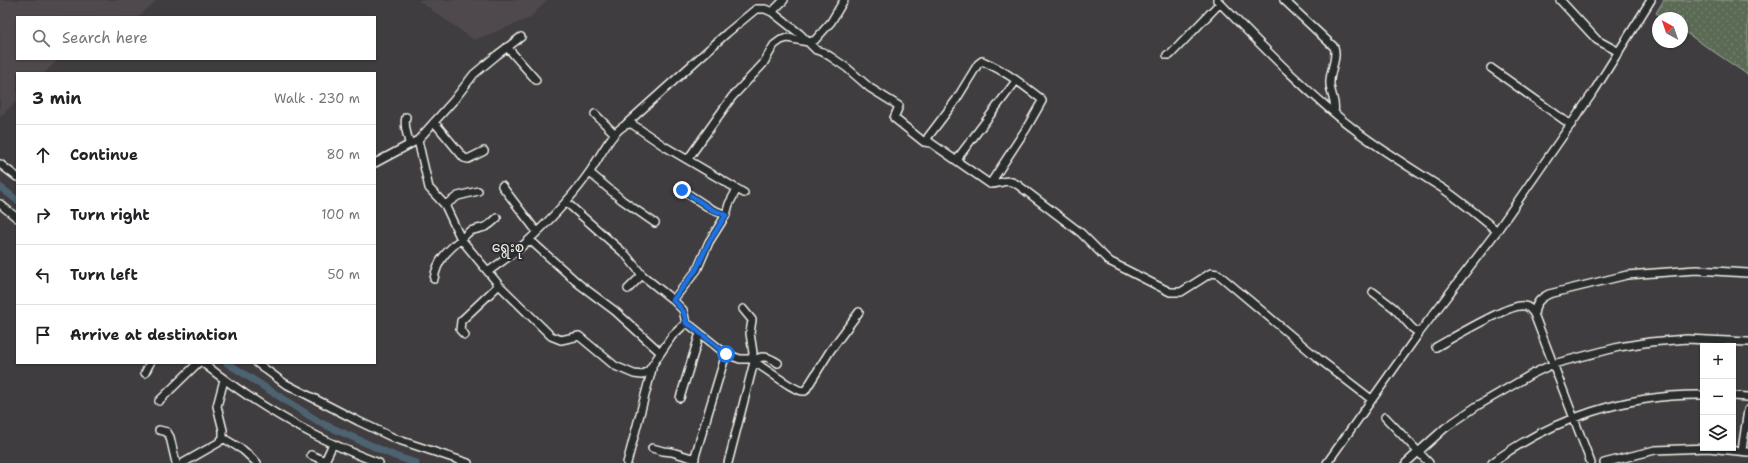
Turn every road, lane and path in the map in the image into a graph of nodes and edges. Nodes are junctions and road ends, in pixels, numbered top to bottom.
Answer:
1 (784, 0) edge
2 (844, 0) edge
3 (1284, 0) edge
4 (1560, 0) edge
5 (1651, 0) edge
6 (1219, 1) edge
7 (772, 12) junction
8 (521, 37) dead end
9 (808, 42) junction
10 (507, 47) junction
11 (1619, 52) junction
12 (1167, 55) dead end
13 (1491, 68) dead end
14 (536, 80) dead end
15 (1016, 80) junction
16 (1334, 112) junction
17 (595, 114) dead end
18 (406, 117) dead end
19 (434, 122) junction
20 (626, 124) junction
21 (1570, 125) junction
22 (614, 133) junction
23 (418, 140) junction
24 (931, 143) junction
25 (409, 144) junction
26 (484, 151) dead end
27 (688, 159) junction
28 (958, 160) junction
29 (376, 162) edge
30 (0, 164) edge
31 (590, 172) junction
32 (16, 176) edge
33 (990, 184) junction
34 (502, 186) dead end
35 (737, 188) junction
36 (682, 190) dead end
37 (478, 191) dead end
38 (744, 193) dead end
39 (566, 202) junction
40 (0, 204) edge
41 (445, 205) junction
42 (726, 215) junction
43 (16, 217) edge
44 (497, 218) dead end
45 (655, 223) dead end
46 (1497, 231) junction
47 (537, 232) junction
48 (461, 239) junction
49 (530, 240) junction
50 (489, 271) junction
51 (1748, 273) edge
52 (642, 275) junction
53 (434, 279) dead end
54 (499, 285) junction
55 (628, 289) dead end
56 (1373, 292) dead end
57 (673, 300) junction
58 (743, 309) dead end
59 (859, 312) dead end
60 (1534, 314) junction
61 (686, 323) junction
62 (700, 333) junction
63 (1419, 333) junction
64 (465, 334) dead end
65 (1748, 342) edge
66 (1436, 347) dead end
67 (660, 352) junction
68 (726, 354) junction
69 (753, 361) junction
70 (778, 363) dead end
71 (150, 364) edge
72 (197, 364) edge
73 (205, 364) edge
74 (257, 364) edge
75 (1553, 364) junction
76 (653, 365) junction
77 (145, 373) dead end
78 (224, 380) junction
79 (1700, 395) edge
80 (1736, 396) edge
81 (680, 398) dead end
82 (1748, 398) edge
83 (1371, 400) junction
84 (159, 401) dead end
85 (1748, 410) edge
86 (1574, 417) junction
87 (1385, 418) dead end
88 (159, 430) dead end
89 (223, 438) junction
90 (333, 444) junction
91 (652, 448) dead end
92 (1745, 451) edge
93 (311, 455) dead end
94 (694, 461) edge
95 (326, 462) edge
96 (176, 463) edge
97 (183, 463) edge
98 (257, 463) edge
99 (380, 463) edge
100 (468, 463) edge
101 (627, 463) edge
102 (728, 463) edge
103 (1327, 463) edge
104 (1406, 463) edge
105 (1429, 463) edge
106 (1492, 463) edge
107 (1591, 463) edge
108 (1604, 463) edge

1 - 7 street
2 - 9 street
3 - 16 street
4 - 11 street
5 - 11 street
6 - 12 street
6 - 16 street
7 - 9 street
7 - 20 street
8 - 10 street
9 - 24 street
9 - 27 street
10 - 14 street
10 - 19 street
11 - 21 street
13 - 21 street
15 - 24 street
15 - 28 street
15 - 33 street
16 - 46 street
17 - 22 street
18 - 25 street
19 - 23 street
19 - 26 street
20 - 22 street
20 - 27 street
21 - 46 street
22 - 31 street
23 - 25 street
23 - 41 street
24 - 28 street
25 - 29 street
27 - 35 street
28 - 33 street
30 - 32 street
31 - 39 street
31 - 45 street
33 - 83 street
34 - 47 street
35 - 38 street
35 - 42 street
36 - 42 street
37 - 41 street
39 - 47 street
39 - 52 street
40 - 43 street
41 - 48 street
42 - 57 street
44 - 48 street
46 - 63 street
47 - 49 street
48 - 50 street
48 - 53 street
49 - 50 street
49 - 67 street
50 - 54 street
51 - 60 street
52 - 55 street
52 - 57 street
54 - 64 street
54 - 76 street
56 - 63 street
57 - 61 street
58 - 69 street
59 - 69 street
60 - 66 street
60 - 75 street
61 - 62 street
61 - 67 street
62 - 68 street
62 - 81 street
63 - 83 street
65 - 75 street
67 - 76 street
68 - 69 street
68 - 94 street
69 - 70 street
69 - 102 street
71 - 77 street
72 - 84 street
73 - 78 street
74 - 100 street
75 - 86 street
75 - 104 street
76 - 101 street
78 - 89 street
78 - 90 street
79 - 86 street
80 - 82 street
83 - 103 street
85 - 92 street
86 - 106 street
86 - 107 street
87 - 105 street
88 - 96 street
89 - 97 street
89 - 98 street
90 - 95 street
90 - 99 street
91 - 94 street
92 - 108 street
93 - 95 street

